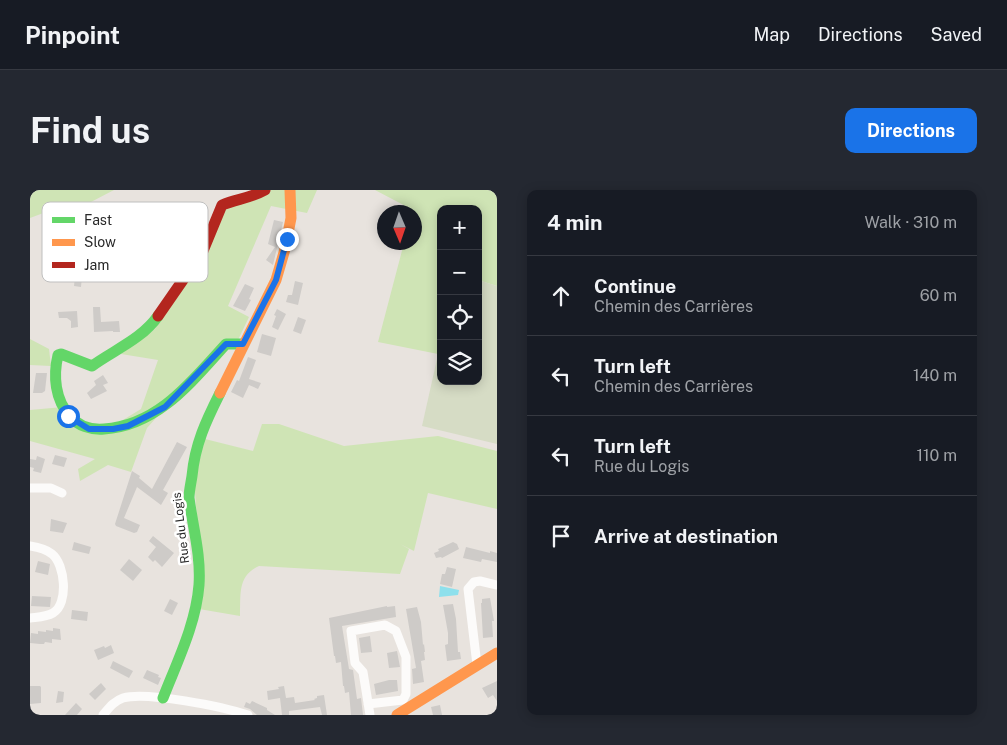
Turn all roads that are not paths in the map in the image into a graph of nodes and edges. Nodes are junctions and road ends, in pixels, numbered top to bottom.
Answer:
1 (265, 190) edge
2 (290, 190) edge
3 (208, 239) edge
4 (182, 282) edge
5 (243, 344) junction
6 (30, 488) edge
7 (62, 493) dead end
8 (30, 546) edge
9 (497, 584) edge
10 (30, 618) edge
11 (497, 653) edge
12 (478, 665) junction
13 (164, 698) junction
14 (368, 704) junction
15 (102, 715) edge
16 (248, 715) edge
17 (370, 715) edge
18 (396, 715) edge

1 - 3 street
2 - 5 street, Rue du Logis
4 - 5 street
5 - 13 street, Rue du Logis
6 - 7 street
8 - 10 street
9 - 12 street
11 - 12 street
12 - 18 street
13 - 15 street
13 - 16 street
14 - 14 street
14 - 17 street

